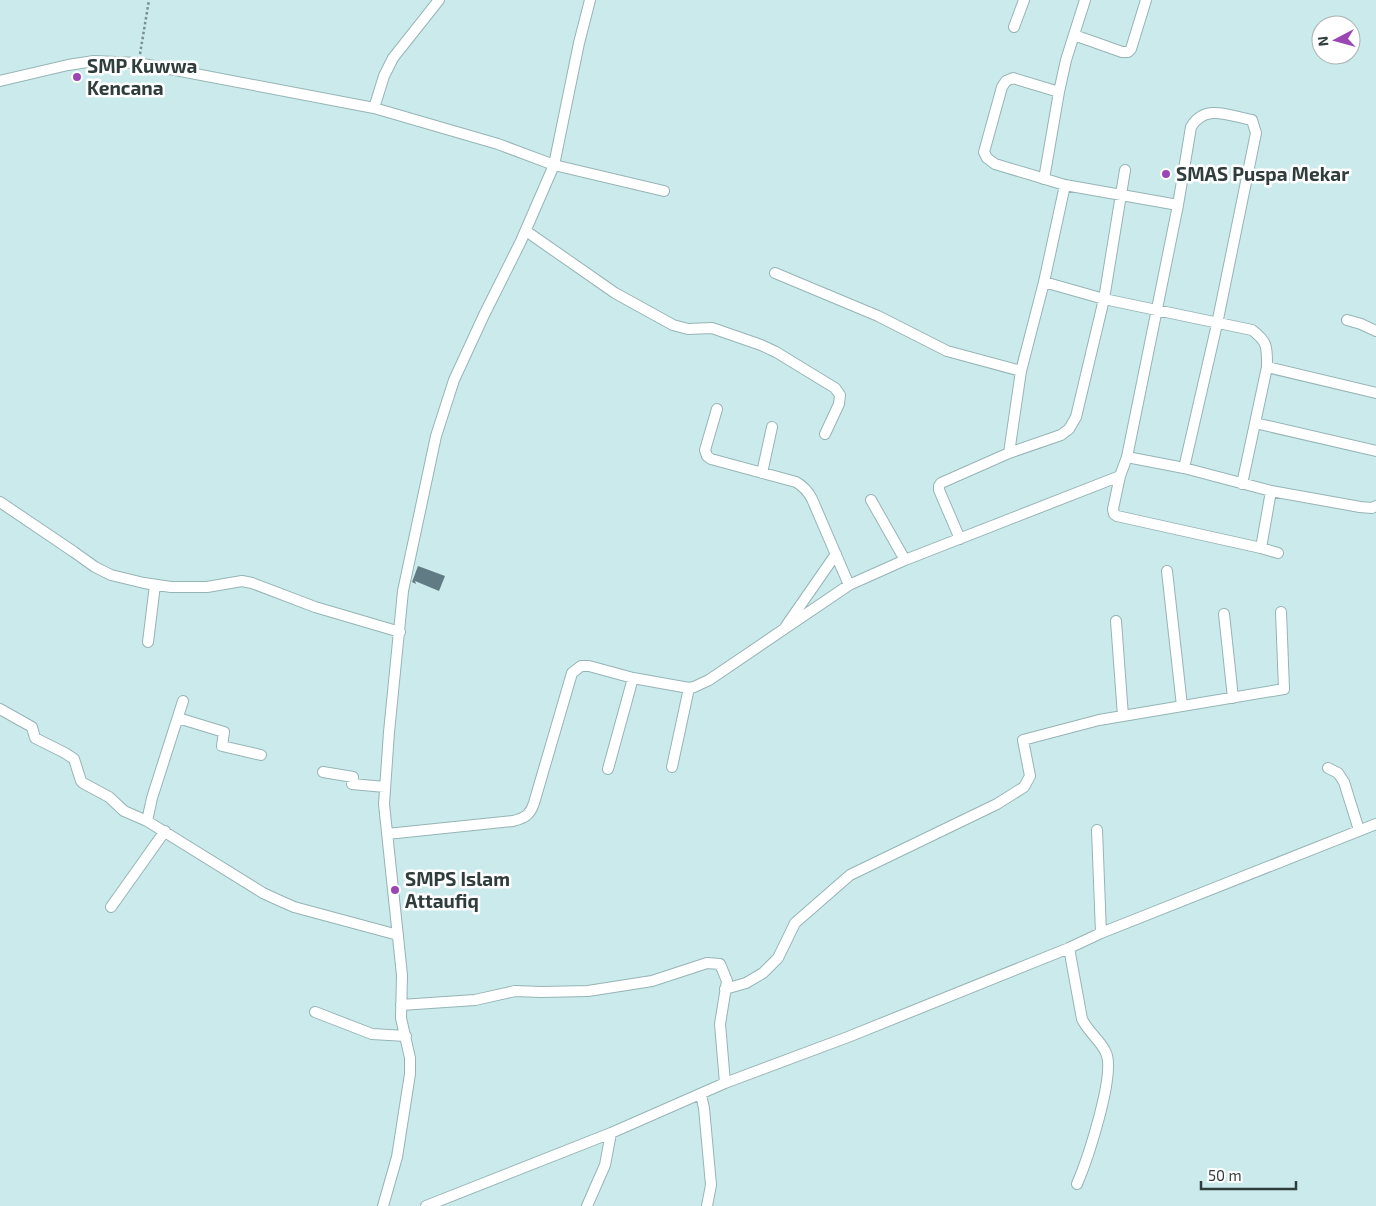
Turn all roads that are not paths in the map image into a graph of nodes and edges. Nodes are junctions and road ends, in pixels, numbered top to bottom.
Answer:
1 (439, 0) edge
2 (590, 0) edge
3 (1024, 0) edge
4 (1084, 0) edge
5 (1146, 0) edge
6 (1014, 26) dead end
7 (1074, 35) junction
8 (0, 81) edge
9 (1059, 92) junction
10 (374, 108) junction
11 (554, 165) junction
12 (1125, 170) dead end
13 (1044, 179) junction
14 (1065, 185) junction
15 (664, 191) dead end
16 (1121, 194) junction
17 (1178, 205) junction
18 (526, 231) junction
19 (775, 273) dead end
20 (1044, 282) junction
21 (1104, 299) junction
22 (1157, 310) junction
23 (1347, 320) dead end
24 (1216, 324) junction
25 (1376, 331) edge
26 (1266, 367) junction
27 (1022, 371) junction
28 (1376, 393) edge
29 (717, 409) dead end
30 (1255, 423) junction
31 (772, 426) dead end
32 (825, 434) dead end
33 (1376, 451) edge
34 (1009, 453) junction
35 (1127, 457) junction
36 (1184, 468) junction
37 (762, 473) junction
38 (1120, 476) junction
39 (1242, 484) junction
40 (1271, 490) junction
41 (871, 500) dead end
42 (0, 502) edge
43 (1376, 506) edge
44 (960, 539) junction
45 (1261, 548) junction
46 (1278, 553) dead end
47 (836, 554) junction
48 (905, 560) junction
49 (1167, 572) dead end
50 (155, 585) junction
51 (849, 586) junction
52 (1281, 612) dead end
53 (1224, 614) dead end
54 (1116, 621) dead end
55 (782, 631) junction
56 (400, 632) junction
57 (148, 642) dead end
58 (633, 678) junction
59 (689, 688) junction
60 (1232, 698) junction
61 (183, 701) dead end
62 (1182, 706) junction
63 (0, 709) edge
64 (1123, 716) junction
65 (178, 718) junction
66 (260, 755) dead end
67 (672, 767) dead end
68 (1328, 768) dead end
69 (608, 769) dead end
70 (323, 772) dead end
71 (385, 787) junction
72 (148, 821) junction
73 (1376, 824) edge
74 (1097, 830) dead end
75 (1359, 830) junction
76 (165, 831) junction
77 (387, 834) junction
78 (111, 907) dead end
79 (1101, 932) junction
80 (398, 935) junction
81 (1069, 948) junction
82 (725, 988) junction
83 (401, 1006) junction
84 (315, 1012) dead end
85 (406, 1036) junction
86 (725, 1083) junction
87 (701, 1095) junction
88 (612, 1133) junction
89 (1077, 1184) dead end
90 (383, 1206) edge
91 (426, 1206) edge
92 (587, 1206) edge
93 (707, 1206) edge

1 - 10 street
2 - 11 street
3 - 6 street
4 - 7 street
5 - 7 street
7 - 9 street
8 - 10 street
9 - 13 street
9 - 13 street
10 - 11 street
11 - 15 street
11 - 18 street
12 - 16 street
13 - 14 street
14 - 16 street
14 - 20 street
16 - 17 street
16 - 21 street
17 - 22 street
17 - 24 street
18 - 32 street
18 - 56 street
19 - 27 street
20 - 21 street
20 - 27 street
21 - 22 street
21 - 34 street
22 - 24 street
22 - 35 street
23 - 25 street
24 - 26 street
24 - 36 street
26 - 28 street
26 - 30 street
27 - 34 street
29 - 37 street
30 - 33 street
30 - 39 street
31 - 37 street
34 - 44 street
35 - 36 street
35 - 38 street
36 - 39 street
37 - 47 street
38 - 44 street
38 - 45 street
39 - 40 street
40 - 43 street
40 - 45 street
41 - 48 street
42 - 50 street
44 - 48 street
45 - 46 street
47 - 51 street
47 - 55 street
48 - 51 street
49 - 62 street
50 - 56 street
50 - 57 street
51 - 55 street
52 - 60 street
53 - 60 street
54 - 64 street
55 - 59 street
56 - 71 street
58 - 59 street
58 - 69 street
58 - 77 street
59 - 67 street
60 - 62 street
61 - 65 street
62 - 64 street
63 - 72 street
64 - 82 street
65 - 66 street
65 - 72 street
68 - 75 street
70 - 71 street
71 - 77 street
72 - 76 street
73 - 75 street
74 - 79 street
75 - 79 street
76 - 78 street
76 - 80 street
77 - 80 street
79 - 81 street
80 - 83 street
81 - 86 street
81 - 89 street
82 - 83 street
82 - 86 street
83 - 85 street
84 - 85 street
85 - 90 street
86 - 87 street
87 - 88 street
87 - 93 street
88 - 91 street
88 - 92 street

